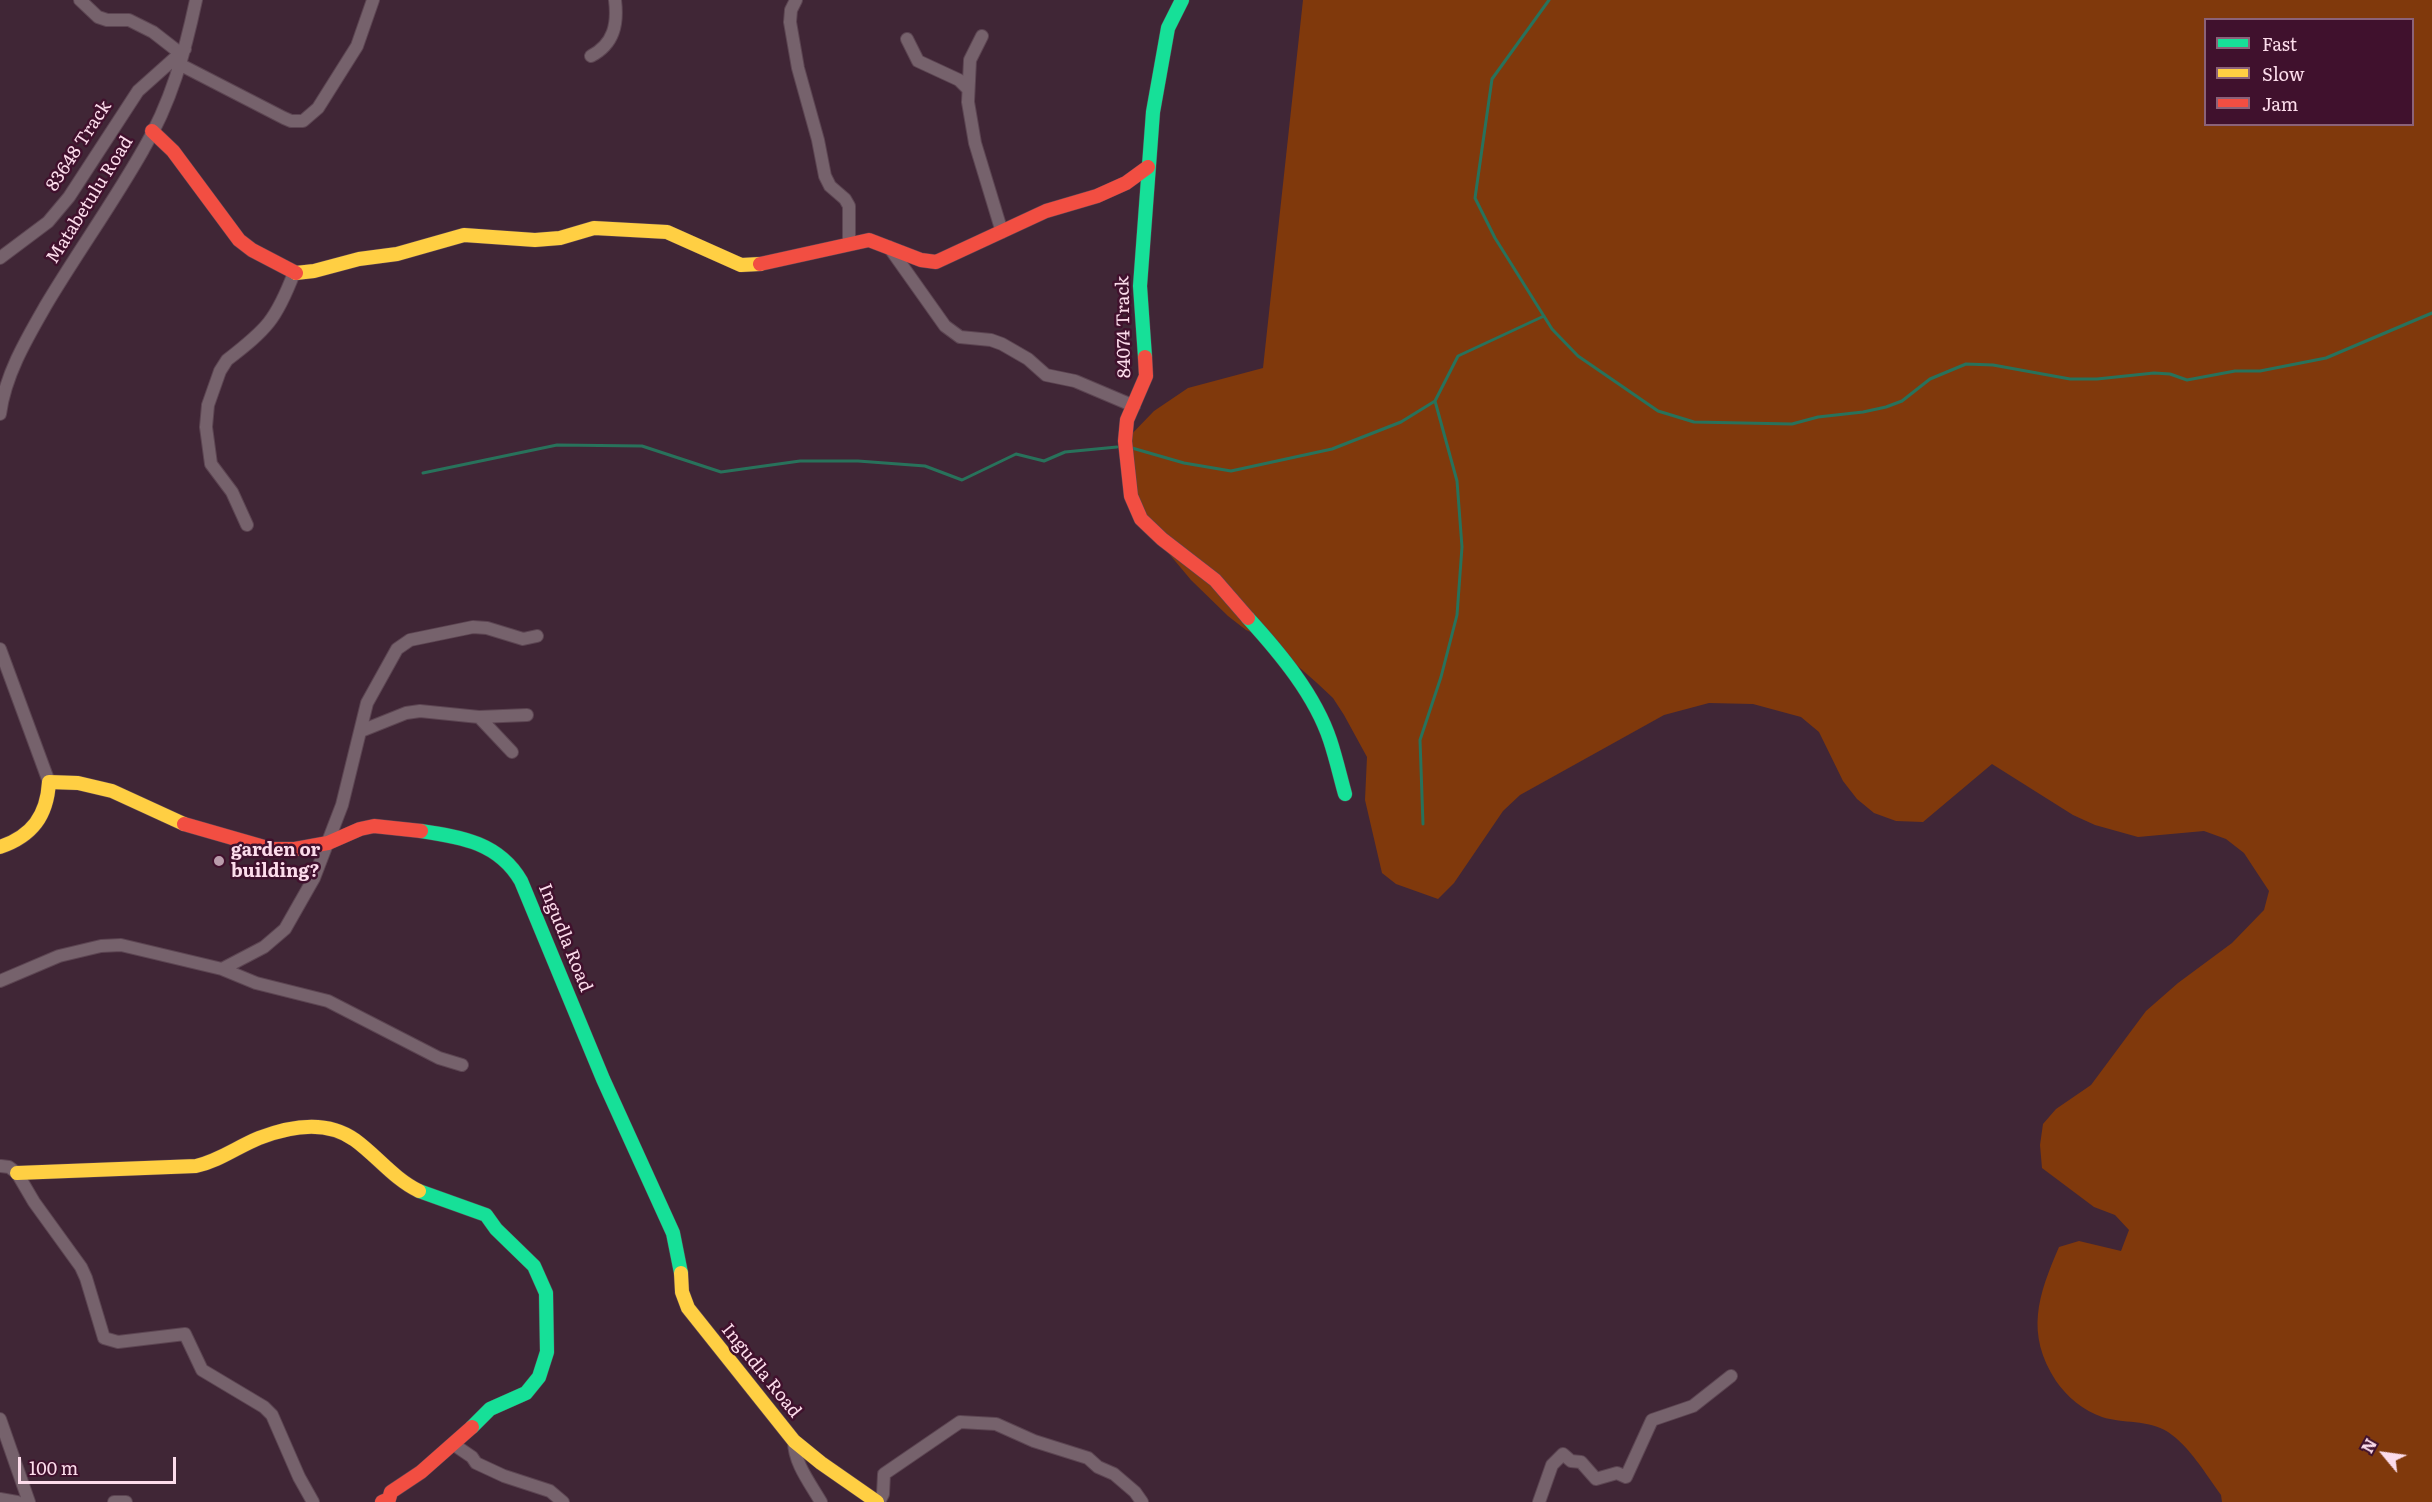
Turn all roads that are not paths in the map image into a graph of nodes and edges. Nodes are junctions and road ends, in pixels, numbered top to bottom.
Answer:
1 (80, 0) edge
2 (196, 0) edge
3 (373, 0) edge
4 (615, 0) edge
5 (796, 0) edge
6 (1182, 0) edge
7 (982, 36) dead end
8 (907, 39) dead end
9 (182, 56) junction
10 (591, 56) dead end
11 (967, 88) junction
12 (153, 131) junction
13 (1148, 166) junction
14 (1002, 232) junction
15 (849, 243) junction
16 (889, 246) junction
17 (0, 258) edge
18 (294, 273) junction
19 (1134, 406) junction
20 (0, 414) edge
21 (247, 525) dead end
22 (537, 636) dead end
23 (0, 649) edge
24 (527, 715) dead end
25 (479, 717) junction
26 (361, 731) junction
27 (512, 752) dead end
28 (49, 782) junction
29 (1345, 794) dead end
30 (328, 843) junction
31 (0, 847) edge
32 (222, 969) junction
33 (0, 981) edge
34 (462, 1065) dead end
35 (0, 1167) edge
36 (17, 1173) junction
37 (1731, 1376) dead end
38 (0, 1419) edge
39 (794, 1441) junction
40 (453, 1444) junction
41 (0, 1499) edge
42 (17, 1502) edge
43 (29, 1502) edge
44 (114, 1502) edge
45 (126, 1502) edge
46 (313, 1502) edge
47 (382, 1502) edge
48 (564, 1502) edge
49 (821, 1502) edge
50 (878, 1502) edge
51 (1142, 1502) edge
52 (1539, 1502) edge

1 - 9 street
2 - 9 street, Matabetulu Road
3 - 9 street
4 - 10 street
5 - 15 street
6 - 13 street, 84074 Track
7 - 11 street
8 - 11 street
9 - 12 street, Matabetulu Road
9 - 17 street, 83648 Track
11 - 14 street
12 - 18 street
12 - 20 street, Matabetulu Road
13 - 14 street
13 - 19 street, 84074 Track
14 - 16 street
15 - 16 street
15 - 18 street
16 - 19 street
18 - 21 street
19 - 29 street, 84074 Track
22 - 26 street
23 - 28 street
24 - 25 street
25 - 26 street
25 - 27 street
26 - 30 street
28 - 30 street, Ingudla Road
28 - 31 street
30 - 32 street
30 - 39 street, Ingudla Road
32 - 33 street
32 - 34 street
35 - 36 street
36 - 40 street
36 - 46 street
37 - 52 street
38 - 43 street
39 - 49 street
39 - 50 street, Ingudla Road
40 - 47 street
40 - 48 street
41 - 42 street
44 - 45 street
50 - 51 street

